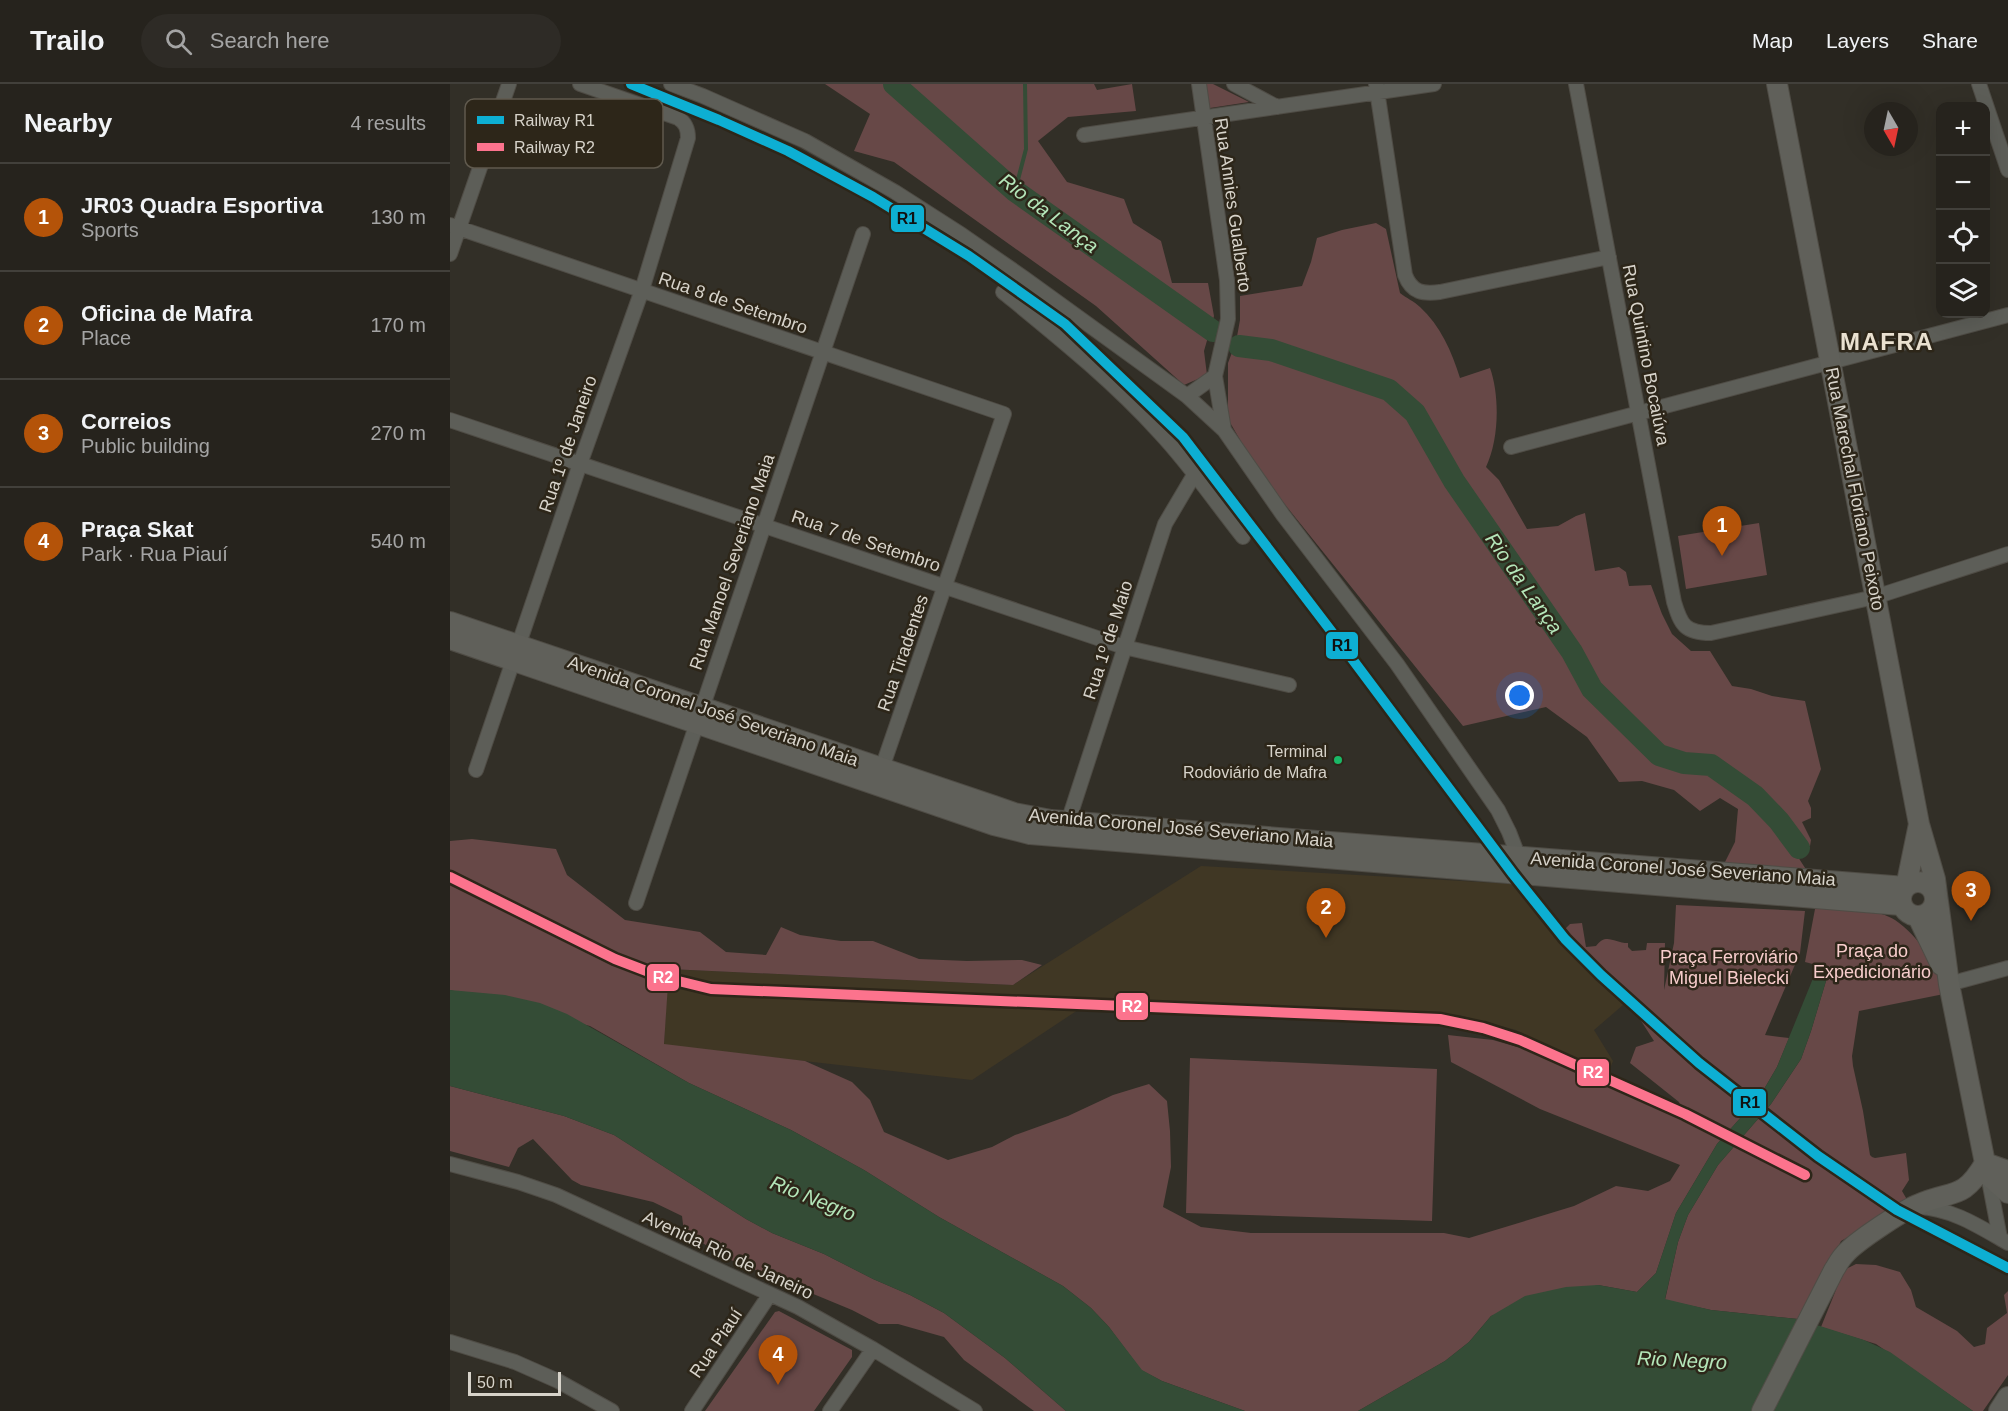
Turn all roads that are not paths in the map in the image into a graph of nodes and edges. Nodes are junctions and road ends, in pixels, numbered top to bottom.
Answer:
1 (509, 84) edge
2 (580, 84) edge
3 (670, 84) edge
4 (1198, 84) edge
5 (1234, 84) edge
6 (1434, 84) edge
7 (1576, 84) edge
8 (1777, 84) edge
9 (1979, 84) edge
10 (1377, 88) edge
11 (705, 90) edge
12 (503, 99) edge
13 (623, 99) edge
14 (1277, 107) junction
15 (663, 113) edge
16 (1203, 117) junction
17 (1084, 135) dead end
18 (476, 168) edge
19 (2008, 170) edge
20 (454, 226) edge
21 (863, 234) dead end
22 (450, 254) edge
23 (1609, 257) junction
24 (642, 290) junction
25 (1004, 292) dead end
26 (2008, 315) edge
27 (823, 352) junction
28 (1830, 362) junction
29 (1215, 376) junction
30 (1187, 396) junction
31 (1638, 413) junction
32 (1004, 414) joint
33 (450, 420) edge
34 (1224, 430) junction
35 (1511, 447) dead end
36 (580, 464) junction
37 (1194, 475) junction
38 (764, 526) junction
39 (1243, 537) dead end
40 (2008, 554) edge
41 (945, 587) junction
42 (1875, 597) junction
43 (450, 622) edge
44 (450, 639) edge
45 (1124, 648) junction
46 (516, 653) junction
47 (1289, 685) dead end
48 (700, 715) junction
49 (882, 768) junction
50 (476, 770) dead end
51 (1068, 822) junction
52 (1919, 824) junction
53 (1928, 853) junction
54 (1522, 866) junction
55 (1910, 867) junction
56 (1904, 896) junction
57 (636, 903) dead end
58 (1880, 903) junction
59 (1931, 909) junction
60 (2008, 968) edge
61 (1949, 984) junction
62 (450, 1164) edge
63 (1987, 1169) junction
64 (2008, 1171) edge
65 (2008, 1193) edge
66 (1912, 1207) junction
67 (2004, 1241) edge
68 (770, 1294) junction
69 (450, 1342) edge
70 (873, 1349) junction
71 (2008, 1397) edge
72 (612, 1411) edge
73 (692, 1411) edge
74 (830, 1411) edge
75 (975, 1411) edge
76 (1762, 1411) edge
77 (1999, 1411) edge

1 - 12 street
2 - 13 street, Rua 1º de Janeiro
3 - 11 street
4 - 16 street, Rua Annies Gualberto
5 - 14 street
6 - 10 street
7 - 23 street, Rua Quintino Bocaiúva
8 - 28 main road, Rua Marechal Floriano Peixoto
9 - 19 street
10 - 14 street
10 - 23 street
11 - 30 street
14 - 16 street
15 - 24 street, Rua 1º de Janeiro
16 - 17 street
16 - 29 street, Rua Annies Gualberto
18 - 20 street
20 - 22 street
20 - 24 street, Rua 8 de Setembro
21 - 27 street, Rua Manoel Severiano Maia
23 - 31 street, Rua Quintino Bocaiúva
24 - 27 street, Rua 8 de Setembro
24 - 36 street, Rua 1º de Janeiro
25 - 37 street
26 - 28 street
27 - 32 street, Rua 8 de Setembro
27 - 38 street, Rua Manoel Severiano Maia
28 - 31 street
28 - 42 main road, Rua Marechal Floriano Peixoto
29 - 30 street
29 - 34 street
30 - 34 street
31 - 35 street
31 - 42 street, Rua Quintino Bocaiúva
32 - 41 street, Rua Tiradentes
33 - 36 street, Rua 7 de Setembro
34 - 54 street
36 - 38 street, Rua 7 de Setembro
36 - 46 street, Rua 1º de Janeiro
37 - 39 street
37 - 45 street, Rua 1º de Maio
38 - 41 street, Rua 7 de Setembro
38 - 48 street, Rua Manoel Severiano Maia
40 - 42 street
41 - 45 street, Rua 7 de Setembro
41 - 49 street, Rua Tiradentes
42 - 52 main road, Rua Marechal Floriano Peixoto
43 - 46 main road, Avenida Coronel José Severiano Maia
44 - 46 main road, Avenida Coronel José Severiano Maia
45 - 47 street, Rua 7 de Setembro
45 - 51 street, Rua 1º de Maio
46 - 48 main road, Avenida Coronel José Severiano Maia
46 - 50 street, Rua 1º de Janeiro
48 - 49 main road, Avenida Coronel José Severiano Maia
48 - 54 main road, Avenida Coronel José Severiano Maia
48 - 57 street, Rua Manoel Severiano Maia
49 - 51 main road, Avenida Coronel José Severiano Maia
51 - 54 main road, Avenida Coronel José Severiano Maia
52 - 53 main road, Rua Marechal Floriano Peixoto
52 - 55 main road, Rua Marechal Floriano Peixoto
53 - 55 main road
53 - 59 main road, Rua Marechal Floriano Peixoto
54 - 56 main road, Avenida Coronel José Severiano Maia
54 - 58 main road, Avenida Coronel José Severiano Maia
55 - 56 main road, Rua Marechal Floriano Peixoto
56 - 58 main road, Avenida Coronel José Severiano Maia
56 - 59 main road
56 - 59 main road
58 - 59 main road
59 - 61 main road, Rua Marechal Floriano Peixoto
60 - 61 street
61 - 63 main road, Rua Marechal Floriano Peixoto
62 - 68 street, Avenida Rio de Janeiro
63 - 64 main road
63 - 65 main road
63 - 66 main road
63 - 67 street, Rua Marechal Floriano Peixoto
66 - 67 street
66 - 76 main road
68 - 70 street, Avenida Rio de Janeiro
68 - 73 street, Rua Piauí
69 - 72 street
70 - 74 street
70 - 75 street, Avenida Rio de Janeiro
71 - 77 main road

